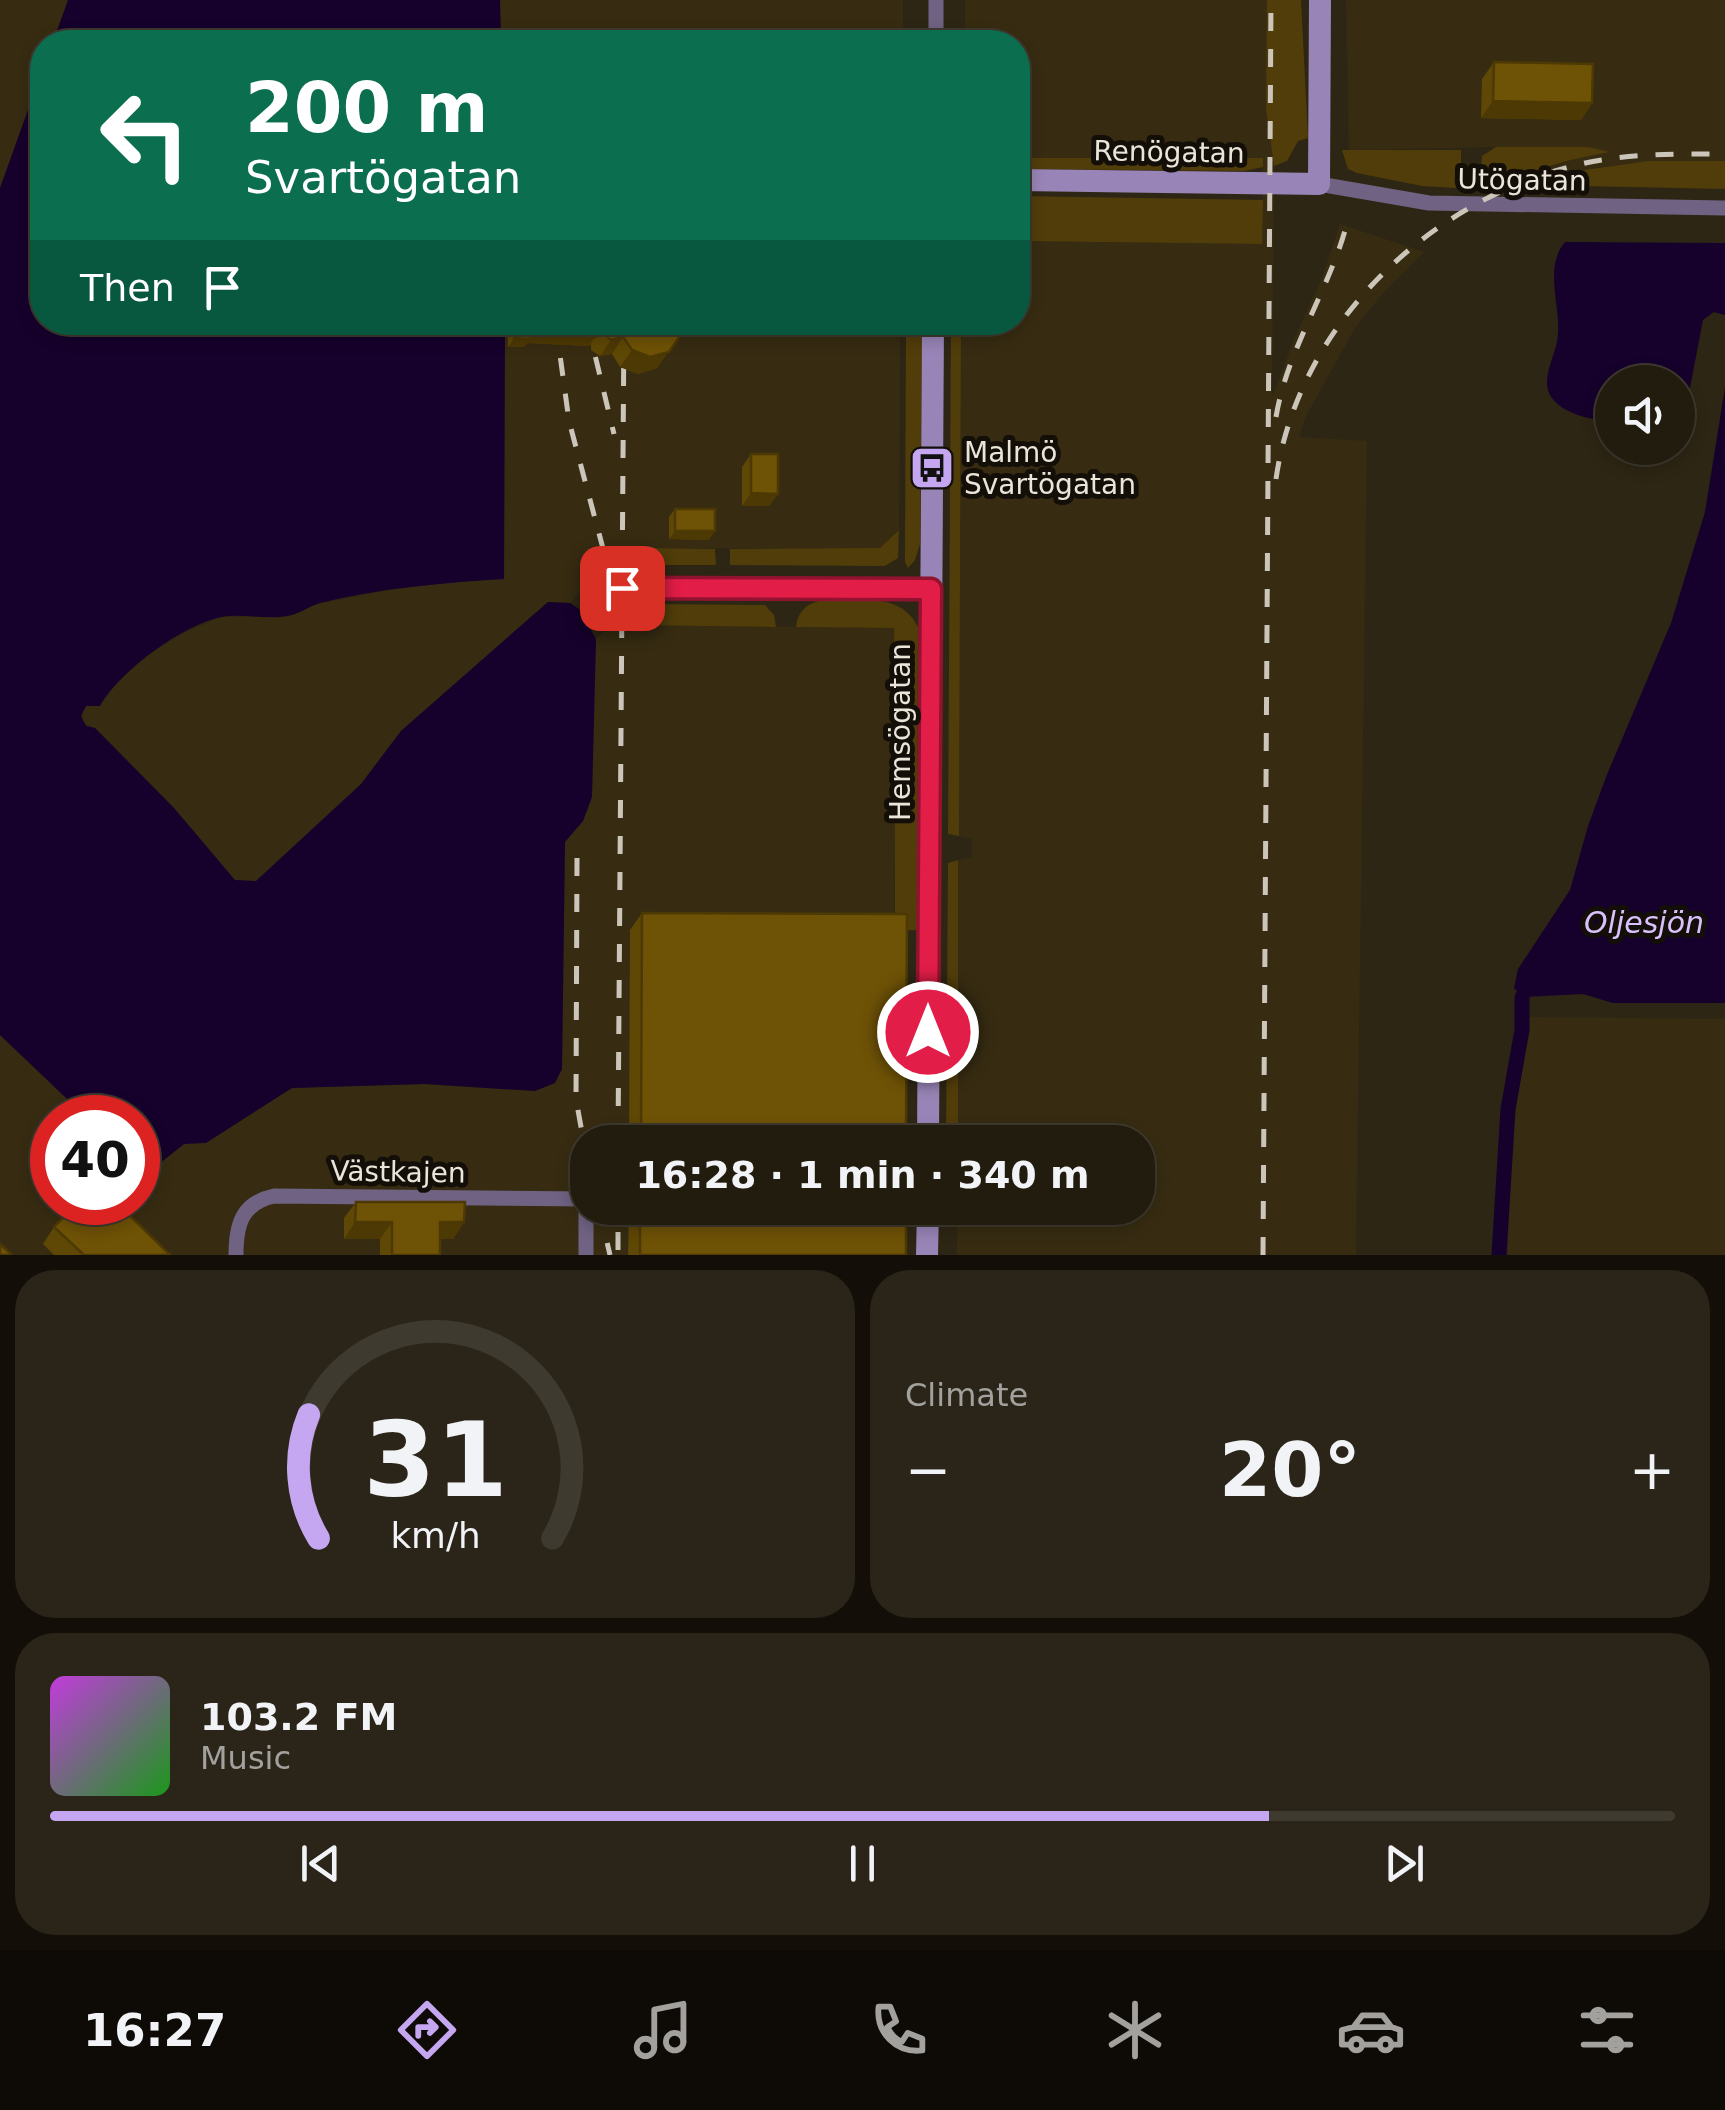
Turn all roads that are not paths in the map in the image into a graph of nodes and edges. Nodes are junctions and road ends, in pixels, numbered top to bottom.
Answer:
1 (936, 0) edge
2 (1320, 0) edge
3 (936, 30) edge
4 (1030, 180) edge
5 (1319, 184) junction
6 (1725, 208) edge
7 (933, 335) edge
8 (622, 588) dead end
9 (931, 589) junction
10 (928, 1125) edge
11 (570, 1199) edge
12 (586, 1225) edge
13 (928, 1225) edge
14 (236, 1247) edge
15 (586, 1255) edge
16 (928, 1255) edge

1 - 3 street
2 - 5 street
4 - 5 street, Renögatan
5 - 6 street, Utögatan
7 - 9 street, Hemsögatan
8 - 9 street
9 - 10 street, Hemsögatan
11 - 14 street, Västkajen
12 - 15 street
13 - 16 street

